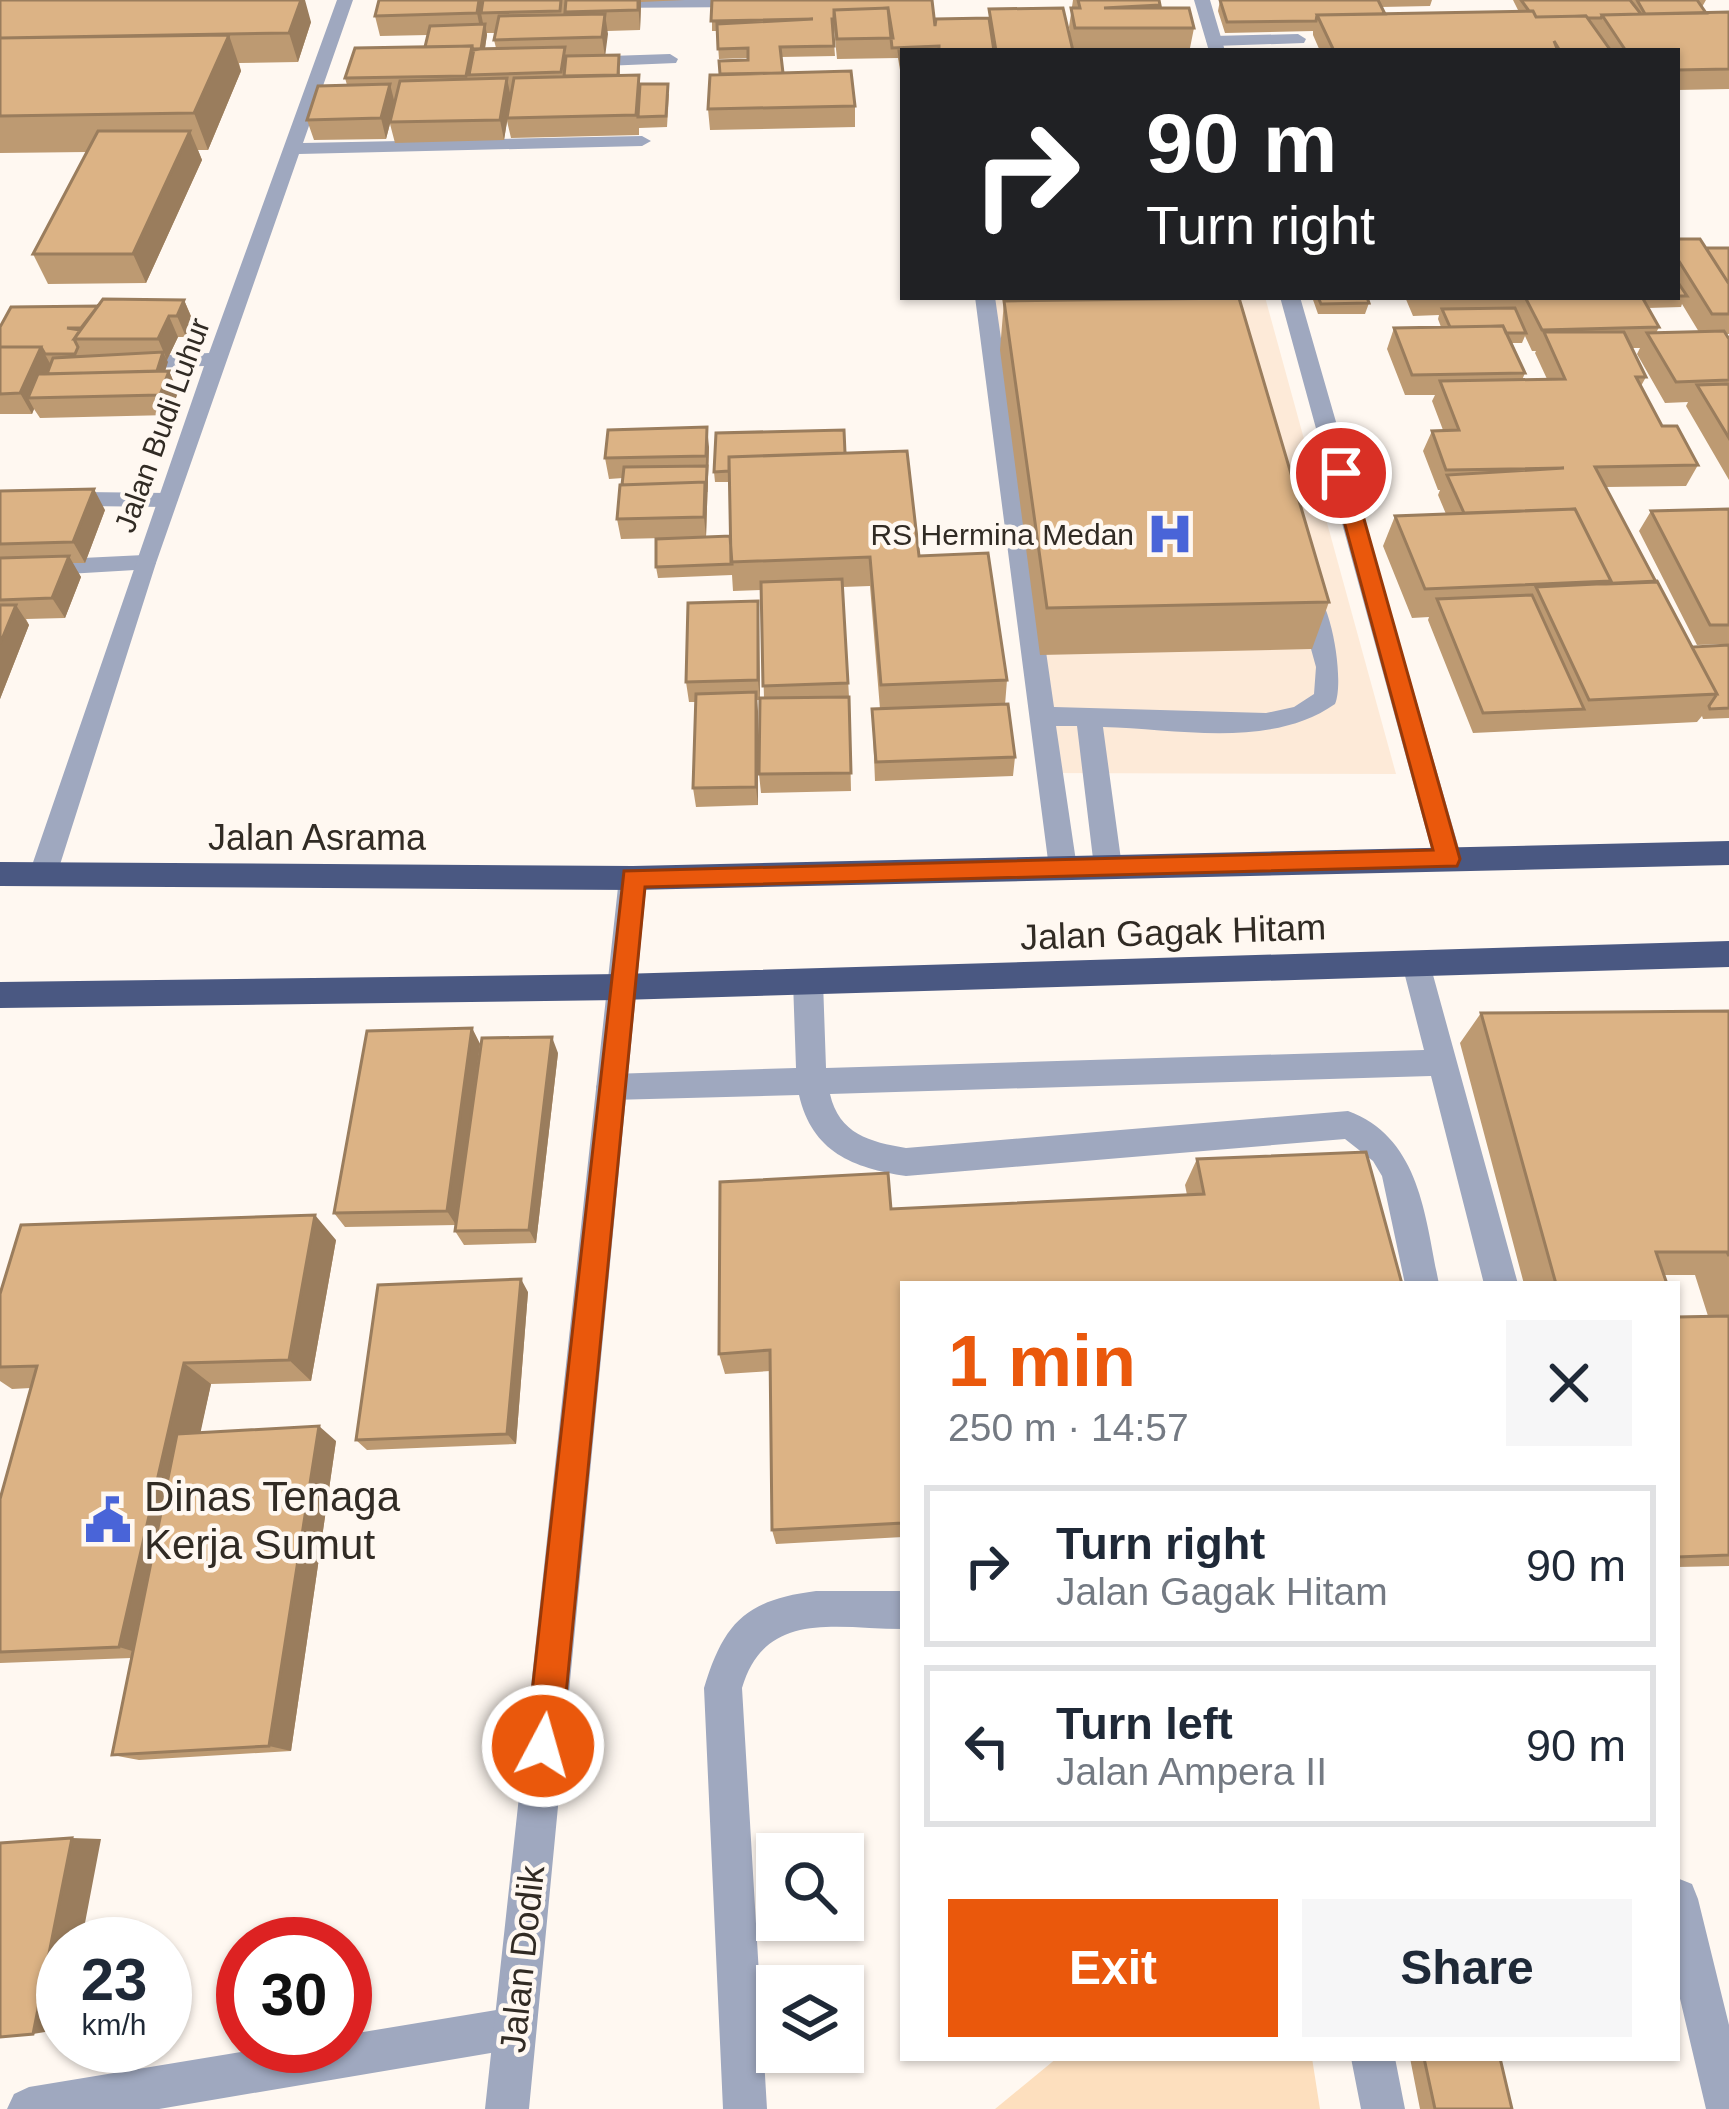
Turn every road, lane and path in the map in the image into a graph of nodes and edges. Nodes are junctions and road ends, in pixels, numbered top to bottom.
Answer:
1 (1202, 0) edge
2 (781, 2) edge
3 (573, 6) edge
4 (351, 7) edge
5 (1298, 39) edge
6 (1216, 46) edge
7 (670, 59) dead end
8 (554, 62) edge
9 (642, 141) edge
10 (293, 149) junction
11 (986, 300) edge
12 (1291, 300) edge
13 (218, 359) junction
14 (98, 365) edge
15 (0, 498) edge
16 (167, 500) junction
17 (144, 563) junction
18 (0, 571) edge
19 (1302, 575) edge
20 (1046, 716) junction
21 (1089, 716) junction
22 (1729, 853) edge
23 (1448, 859) junction
24 (1108, 867) junction
25 (1063, 868) junction
26 (0, 874) edge
27 (43, 874) junction
28 (633, 878) junction
29 (1728, 960) edge
30 (1416, 964) junction
31 (808, 981) junction
32 (620, 987) junction
33 (0, 995) edge
34 (1438, 1063) junction
35 (814, 1079) junction
36 (610, 1087) junction
37 (1421, 1281) edge
38 (1500, 1281) edge
39 (900, 1610) edge
40 (1680, 1911) edge
41 (514, 2028) junction
42 (1373, 2061) edge
43 (29, 2109) edge
44 (507, 2109) edge
45 (745, 2109) edge
46 (1383, 2109) edge
47 (1728, 2109) edge

1 - 6 street
2 - 3 street
4 - 10 street, Jalan Budi Luhur
5 - 6 street
7 - 8 street
9 - 10 street
10 - 13 street, Jalan Budi Luhur
11 - 20 street
12 - 23 street
13 - 14 street
13 - 16 street, Jalan Budi Luhur
15 - 16 street
16 - 17 street, Jalan Budi Luhur
17 - 18 street
17 - 27 street, Jalan Budi Luhur
19 - 21 street
20 - 21 street
20 - 25 street
21 - 24 street
22 - 23 highway, Jalan Gagak Hitam
23 - 24 highway, Jalan Gagak Hitam
24 - 25 highway, Jalan Gagak Hitam
25 - 28 highway, Jalan Gagak Hitam
26 - 27 highway, Jalan Asrama
27 - 28 highway, Jalan Asrama
28 - 32 street, Jalan Dodik
29 - 30 highway, Jalan Gagak Hitam
30 - 31 highway, Jalan Gagak Hitam
30 - 34 street
31 - 32 highway, Jalan Gagak Hitam
31 - 35 street
32 - 33 highway
32 - 36 street, Jalan Dodik
34 - 35 street
34 - 38 street
35 - 36 street
35 - 37 street
36 - 41 street, Jalan Dodik
39 - 45 street
40 - 47 street
41 - 43 street
41 - 44 street, Jalan Dodik
42 - 46 street

